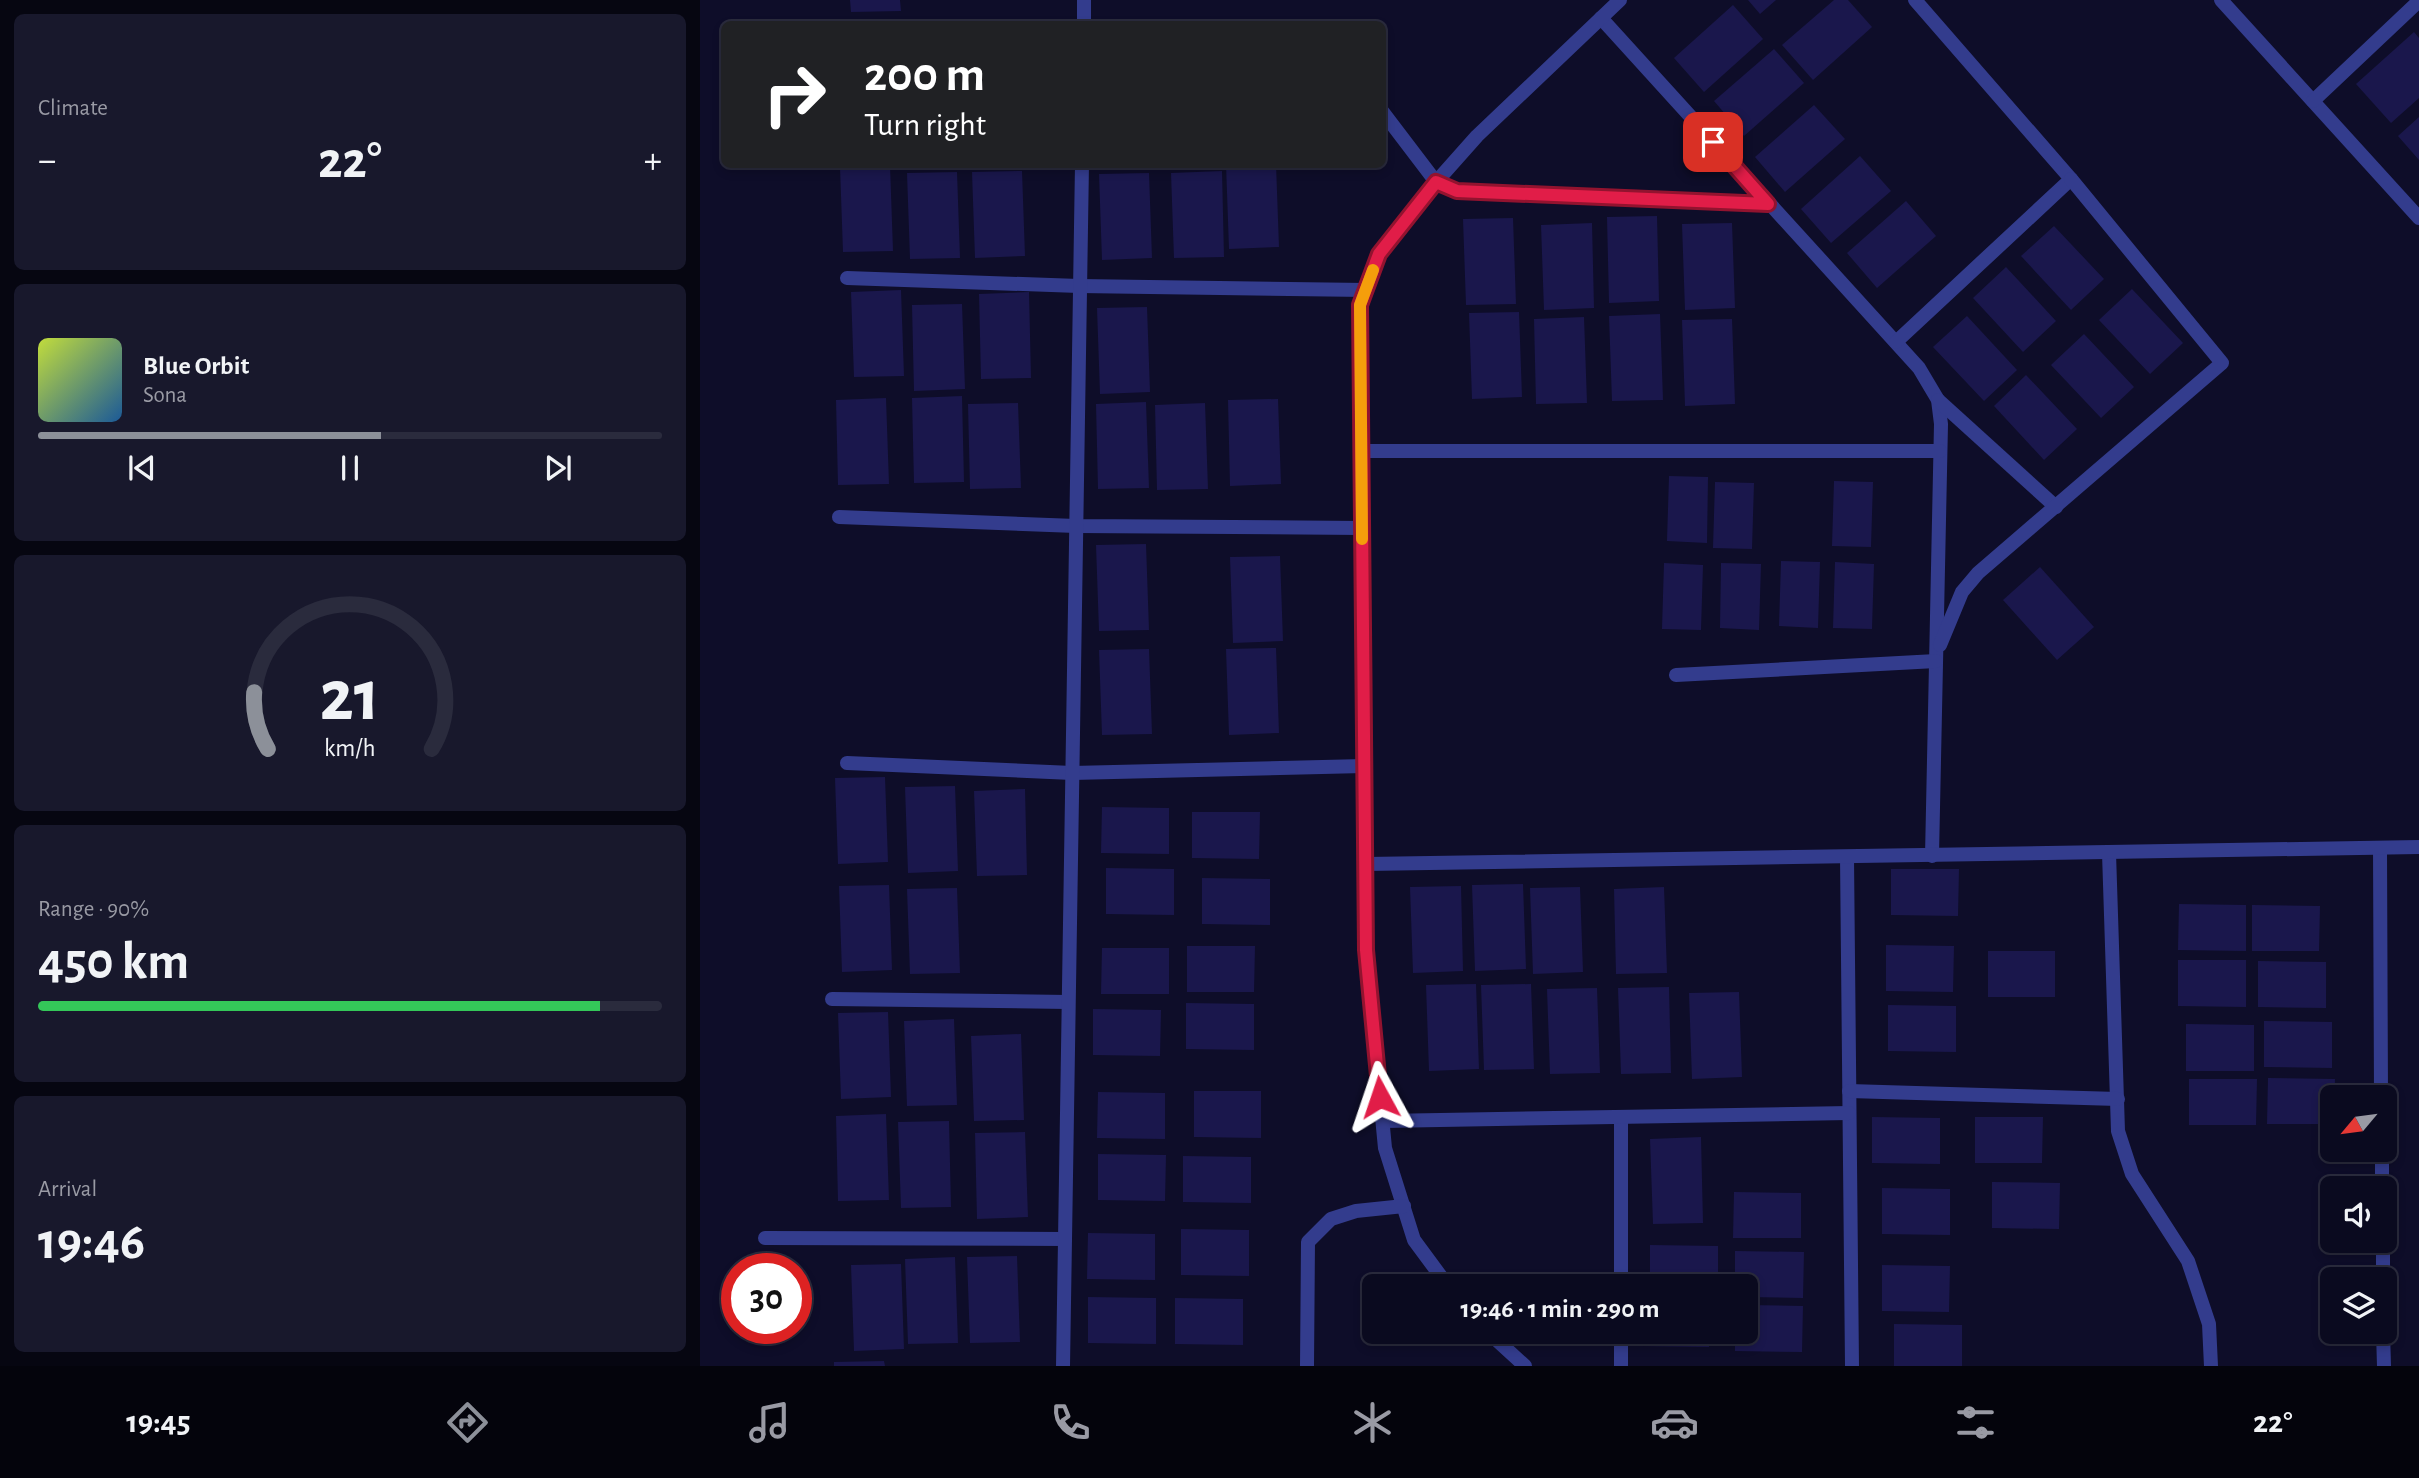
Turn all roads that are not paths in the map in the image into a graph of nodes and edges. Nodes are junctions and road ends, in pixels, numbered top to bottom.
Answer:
1 (1084, 0) edge
2 (1620, 0) edge
3 (1915, 0) edge
4 (2221, 0) edge
5 (2419, 1) edge
6 (1601, 18) junction
7 (1084, 21) edge
8 (2313, 101) junction
9 (1386, 116) edge
10 (1082, 168) edge
11 (2071, 179) junction
12 (1436, 182) junction
13 (1768, 204) junction
14 (2419, 218) edge
15 (846, 278) dead end
16 (1079, 286) junction
17 (1366, 290) junction
18 (1896, 342) junction
19 (1938, 400) junction
20 (1362, 451) junction
21 (1941, 451) junction
22 (2056, 507) junction
23 (839, 517) dead end
24 (1076, 526) junction
25 (1362, 528) junction
26 (1936, 657) junction
27 (1676, 675) dead end
28 (846, 763) dead end
29 (1364, 766) junction
30 (1072, 773) junction
31 (2419, 847) edge
32 (2379, 849) junction
33 (2109, 853) junction
34 (1932, 856) junction
35 (1847, 857) junction
36 (1366, 864) junction
37 (832, 999) dead end
38 (1068, 1002) junction
39 (2381, 1085) edge
40 (1849, 1091) junction
41 (2118, 1099) junction
42 (1849, 1113) junction
43 (1621, 1117) junction
44 (1383, 1121) junction
45 (1404, 1206) junction
46 (765, 1238) dead end
47 (1065, 1239) junction
48 (1439, 1274) edge
49 (1621, 1274) edge
50 (1501, 1344) edge
51 (1621, 1344) edge
52 (2383, 1344) edge
53 (1063, 1366) edge
54 (1307, 1366) edge
55 (1525, 1366) edge
56 (1621, 1366) edge
57 (1852, 1366) edge
58 (2211, 1366) edge
59 (2384, 1366) edge

1 - 7 street
2 - 6 street
3 - 11 street
4 - 8 street
5 - 8 street
6 - 12 street
6 - 13 street
8 - 14 street
9 - 12 street
10 - 16 street
11 - 18 street
11 - 22 street
12 - 13 street
12 - 17 street
13 - 18 street
15 - 16 street
16 - 17 street
16 - 24 street
17 - 20 street
18 - 19 street
19 - 21 street
19 - 22 street
20 - 21 street
20 - 25 street
21 - 26 street
22 - 26 street
23 - 24 street
24 - 25 street
24 - 30 street
25 - 29 street
26 - 27 street
26 - 34 street
28 - 30 street
29 - 30 street
29 - 36 street
30 - 38 street
31 - 32 street
32 - 33 street
32 - 39 street
33 - 34 street
33 - 41 street
34 - 35 street
35 - 36 street
35 - 40 street
36 - 44 street
37 - 38 street
38 - 47 street
40 - 41 street
40 - 42 street
41 - 58 street
42 - 43 street
42 - 57 street
43 - 44 street
43 - 49 street
44 - 45 street
45 - 48 street
45 - 54 street
46 - 47 street
47 - 53 street
50 - 55 street
51 - 56 street
52 - 59 street

